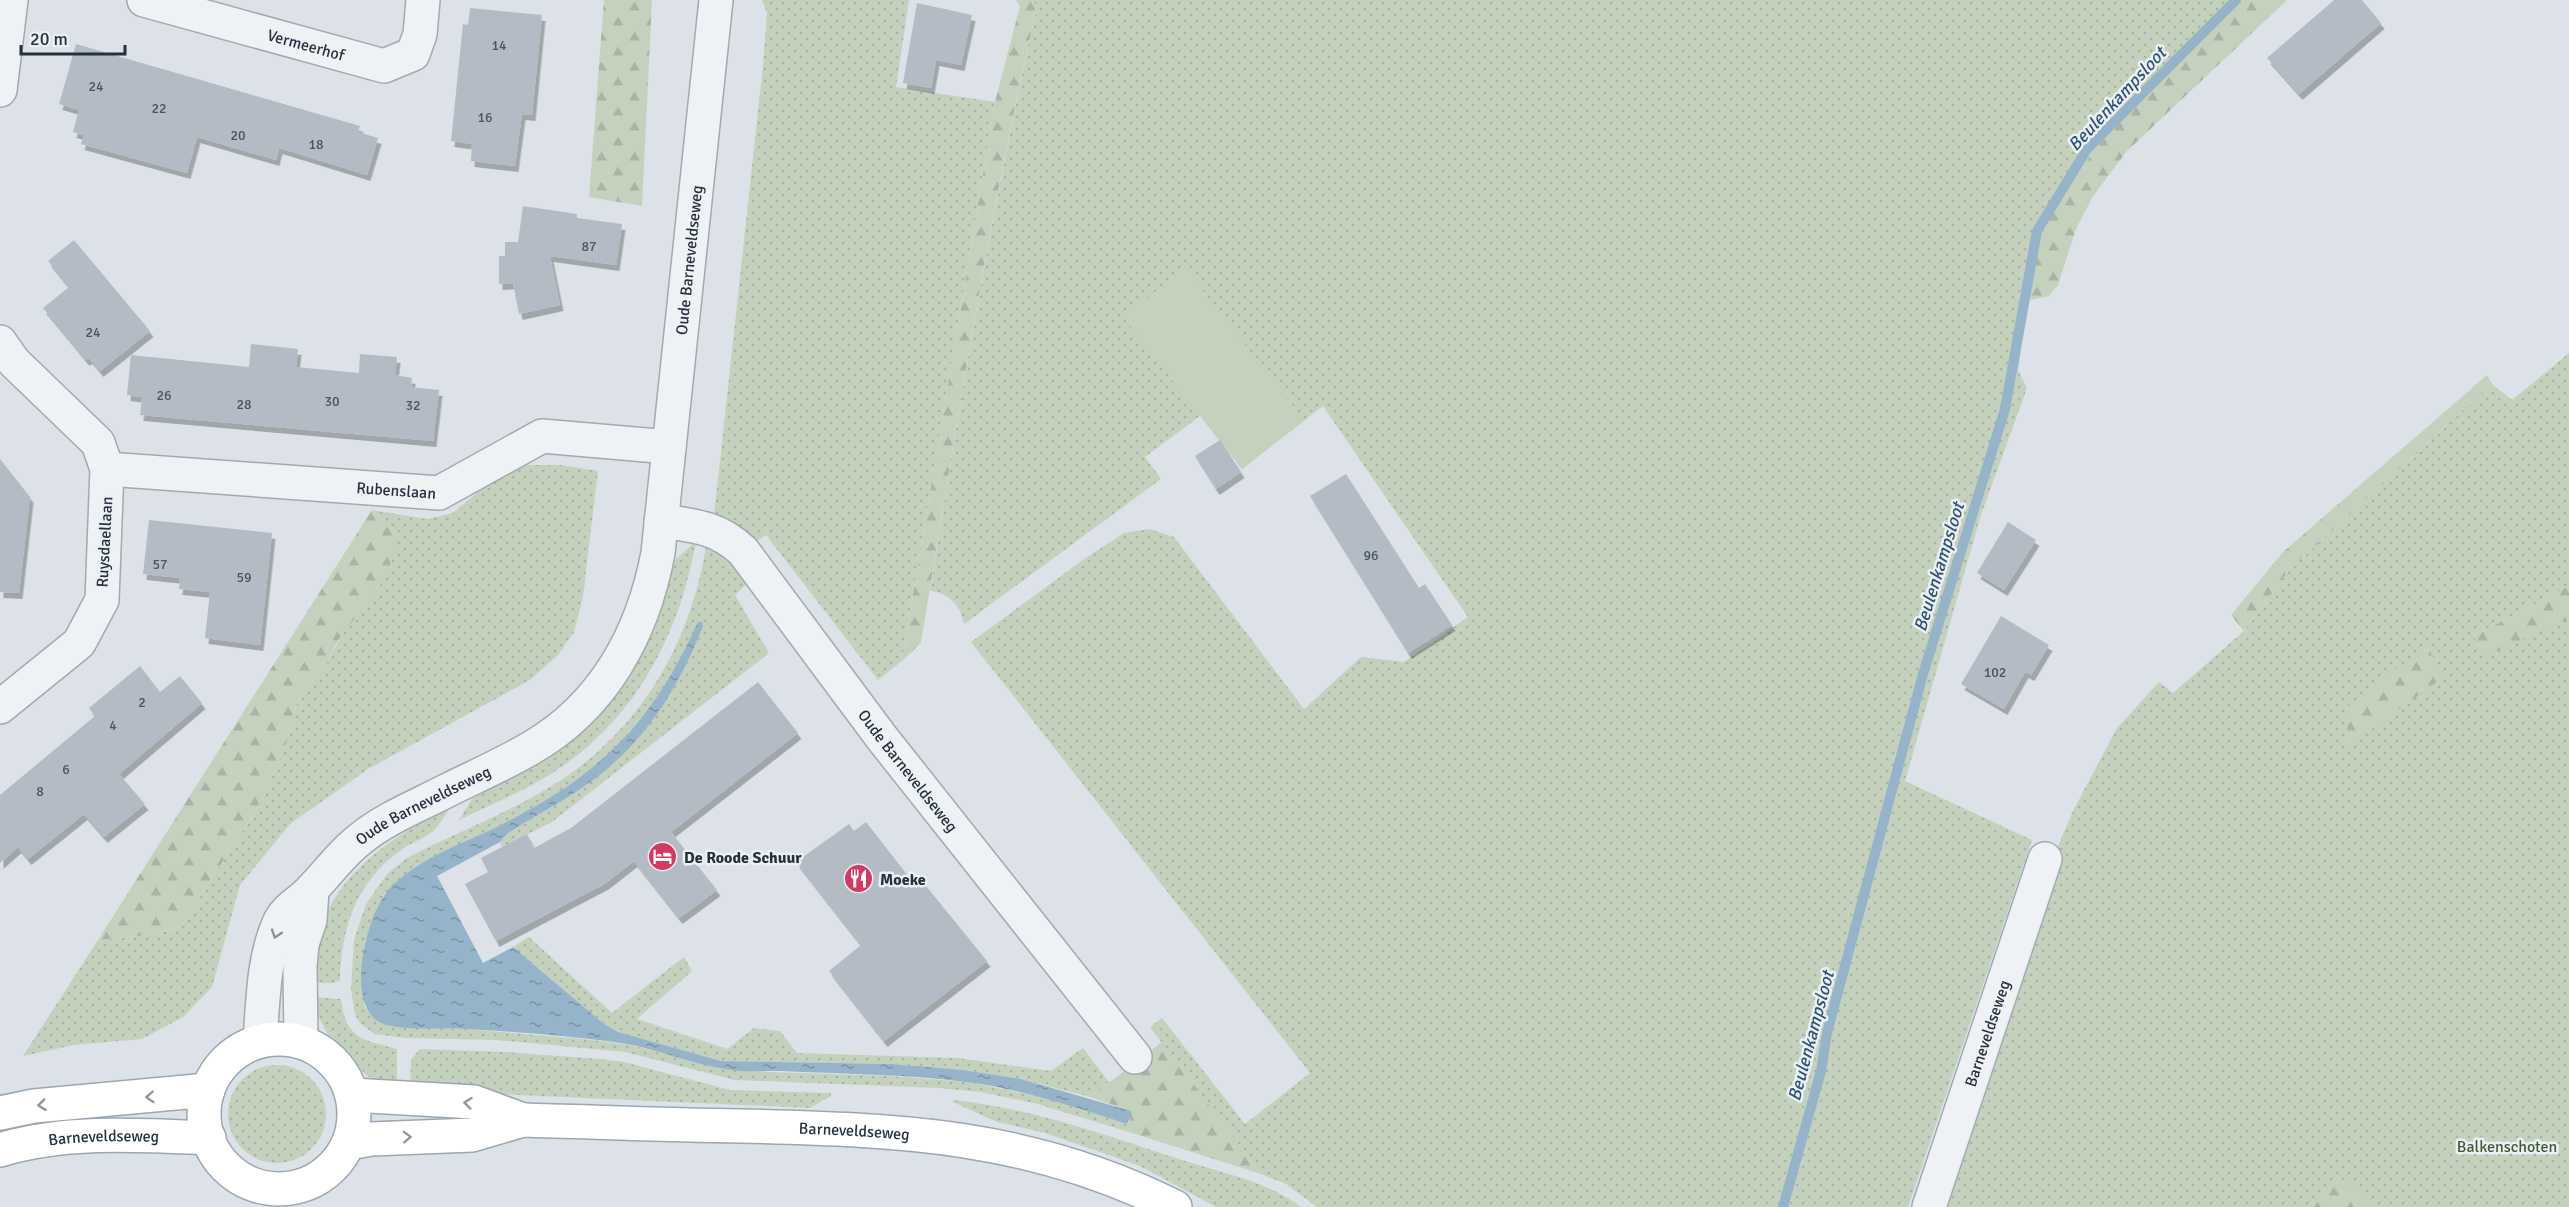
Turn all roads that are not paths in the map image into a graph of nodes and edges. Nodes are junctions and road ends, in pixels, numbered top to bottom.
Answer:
1 (11, 0) edge
2 (144, 0) edge
3 (423, 0) edge
4 (716, 0) edge
5 (0, 90) edge
6 (0, 342) edge
7 (669, 447) junction
8 (103, 456) junction
9 (661, 521) junction
10 (0, 707) edge
11 (2045, 859) dead end
12 (312, 890) junction
13 (260, 1041) junction
14 (301, 1042) junction
15 (1135, 1057) dead end
16 (208, 1090) junction
17 (352, 1095) junction
18 (0, 1113) edge
19 (523, 1120) junction
20 (209, 1138) junction
21 (349, 1143) junction
22 (0, 1150) edge
23 (1175, 1207) edge
24 (1929, 1207) edge

1 - 5 street
2 - 3 street, Vermeerhof
4 - 7 street, Oude Barneveldseweg
6 - 8 street
7 - 8 street, Rubenslaan
7 - 9 street, Oude Barneveldseweg
8 - 10 street, Ruysdaellaan
9 - 12 street, Oude Barneveldseweg
9 - 15 street, Oude Barneveldseweg
11 - 24 street, Barneveldseweg
12 -> 13 street, Oude Barneveldseweg
12 - 14 street
13 - 14 main road
13 - 16 main road
14 - 17 main road
16 -> 18 main road
16 - 20 main road
19 -> 17 main road, Barneveldseweg
17 - 21 main road
21 -> 19 main road, Barneveldseweg
19 - 23 main road, Barneveldseweg
20 - 21 main road
20 - 22 main road, Barneveldseweg

